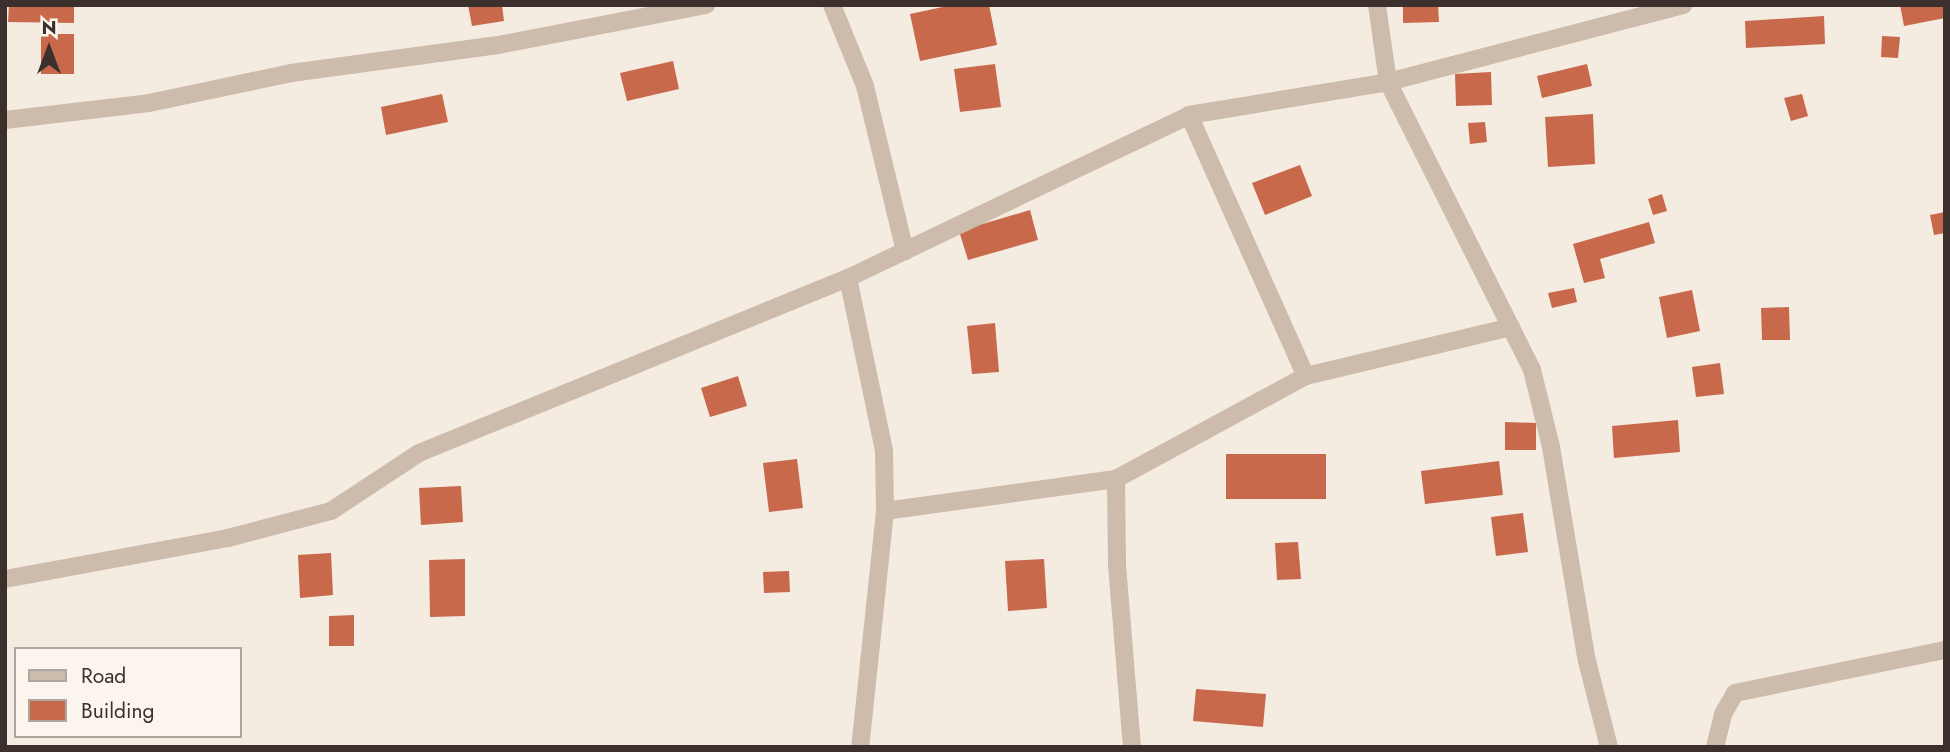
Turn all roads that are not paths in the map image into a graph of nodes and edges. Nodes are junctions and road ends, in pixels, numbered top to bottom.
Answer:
1 (706, 5) edge
2 (832, 5) edge
3 (1377, 5) edge
4 (1683, 5) edge
5 (1388, 82) junction
6 (1189, 115) junction
7 (5, 120) edge
8 (905, 251) junction
9 (848, 278) junction
10 (1511, 327) junction
11 (1306, 376) junction
12 (1116, 479) junction
13 (885, 511) junction
14 (5, 579) edge
15 (1945, 650) edge
16 (860, 747) edge
17 (1132, 747) edge
18 (1609, 747) edge
19 (1715, 747) edge

1 - 7 street
2 - 8 street
3 - 5 street
4 - 5 street
5 - 6 street
5 - 10 street
6 - 8 street
6 - 11 street
8 - 9 street
9 - 13 street
9 - 14 street
10 - 11 street
10 - 18 street
11 - 12 street
12 - 13 street
12 - 17 street
13 - 16 street
15 - 19 street

